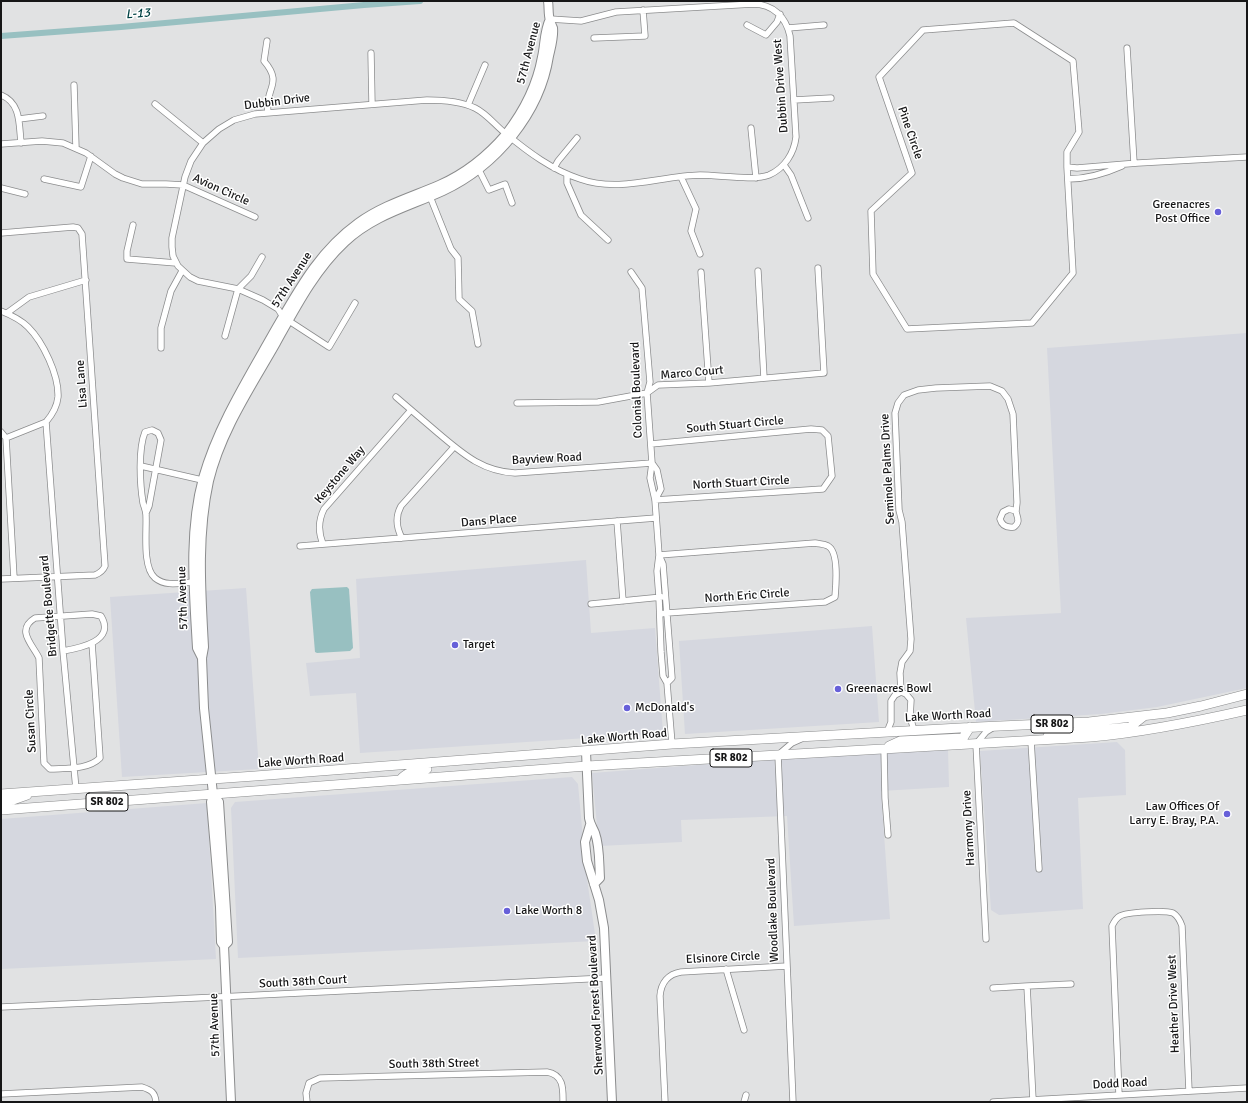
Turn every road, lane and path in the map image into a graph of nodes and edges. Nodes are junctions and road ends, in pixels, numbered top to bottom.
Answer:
1 (548, 1) edge
2 (643, 10) junction
3 (780, 14) junction
4 (550, 19) junction
5 (747, 25) dead end
6 (824, 25) dead end
7 (788, 28) junction
8 (594, 38) dead end
9 (267, 41) dead end
10 (1127, 48) dead end
11 (371, 52) dead end
12 (485, 65) dead end
13 (74, 85) dead end
14 (1, 95) edge
15 (831, 98) dead end
16 (794, 100) junction
17 (155, 104) dead end
18 (372, 104) junction
19 (468, 105) junction
20 (268, 112) junction
21 (43, 116) dead end
22 (19, 119) junction
23 (751, 128) dead end
24 (508, 136) junction
25 (577, 138) dead end
26 (21, 142) junction
27 (203, 143) junction
28 (1, 144) edge
29 (76, 148) junction
30 (91, 156) junction
31 (1246, 157) edge
32 (1134, 163) junction
33 (1128, 164) junction
34 (784, 165) junction
35 (477, 166) junction
36 (1067, 167) junction
37 (554, 168) junction
38 (567, 174) junction
39 (681, 177) junction
40 (756, 178) junction
41 (44, 179) dead end
42 (1068, 179) junction
43 (183, 185) junction
44 (1, 188) edge
45 (428, 193) junction
46 (25, 194) dead end
47 (512, 203) dead end
48 (255, 217) dead end
49 (808, 218) dead end
50 (133, 225) dead end
51 (1, 233) edge
52 (608, 240) dead end
53 (700, 254) dead end
54 (262, 257) dead end
55 (176, 263) junction
56 (818, 268) dead end
57 (182, 271) junction
58 (758, 271) dead end
59 (631, 272) dead end
60 (701, 272) dead end
61 (86, 280) junction
62 (238, 289) junction
63 (355, 303) dead end
64 (1, 311) edge
65 (7, 313) junction
66 (286, 319) junction
67 (225, 336) dead end
68 (478, 344) dead end
69 (161, 348) dead end
70 (764, 378) junction
71 (709, 383) junction
72 (647, 393) junction
73 (396, 397) dead end
74 (517, 403) dead end
75 (411, 410) junction
76 (46, 422) junction
77 (1, 432) edge
78 (6, 438) junction
79 (651, 444) junction
80 (454, 447) junction
81 (652, 463) junction
82 (141, 466) junction
83 (156, 469) junction
84 (202, 480) junction
85 (827, 485) joint
86 (655, 500) junction
87 (1016, 512) dead end
88 (146, 513) junction
89 (656, 518) junction
90 (617, 521) junction
91 (402, 538) junction
92 (323, 544) junction
93 (300, 546) dead end
94 (659, 555) junction
95 (57, 576) junction
96 (14, 578) junction
97 (1, 579) edge
98 (194, 582) junction
99 (662, 597) junction
100 (623, 600) junction
101 (591, 604) dead end
102 (667, 613) junction
103 (660, 614) junction
104 (60, 616) junction
105 (92, 643) junction
106 (63, 651) junction
107 (202, 658) junction
108 (667, 683) junction
109 (901, 692) junction
110 (1247, 694) edge
111 (1247, 710) edge
112 (1144, 716) junction
113 (996, 726) junction
114 (970, 727) junction
115 (914, 730) junction
116 (887, 732) junction
117 (809, 736) junction
118 (1031, 741) junction
119 (672, 744) junction
120 (976, 744) junction
121 (884, 749) junction
122 (586, 752) junction
123 (778, 755) junction
124 (483, 759) junction
125 (400, 766) junction
126 (587, 766) junction
127 (74, 767) junction
128 (210, 779) junction
129 (400, 780) junction
130 (329, 785) junction
131 (76, 789) junction
132 (33, 792) junction
133 (1, 794) edge
134 (212, 794) junction
135 (1, 801) edge
136 (1, 810) edge
137 (590, 825) junction
138 (888, 835) dead end
139 (1039, 869) dead end
140 (594, 884) junction
141 (986, 938) dead end
142 (787, 966) junction
143 (726, 969) junction
144 (607, 978) junction
145 (1070, 984) dead end
146 (1027, 986) junction
147 (993, 988) dead end
148 (226, 997) junction
149 (1, 1007) edge
150 (744, 1030) dead end
151 (1247, 1088) edge
152 (1189, 1091) junction
153 (1, 1094) edge
154 (746, 1095) dead end
155 (1118, 1095) junction
156 (1032, 1100) junction
157 (156, 1102) edge
158 (231, 1102) edge
159 (307, 1102) edge
160 (563, 1102) edge
161 (612, 1102) edge
162 (665, 1102) edge
163 (744, 1102) edge
164 (793, 1102) edge
165 (993, 1102) edge

1 - 4 street
2 - 3 street
2 - 4 street
2 - 8 street
3 - 5 street
3 - 7 street, Dubbin Drive West
4 - 24 street, 57th Avenue
6 - 7 street
7 - 16 street, Dubbin Drive West
9 - 20 street
10 - 32 street
11 - 18 street
12 - 19 street
13 - 29 street
14 - 22 street
15 - 16 street
16 - 34 street, Dubbin Drive West
17 - 27 street
18 - 19 street, Dubbin Drive
18 - 20 street, Dubbin Drive
19 - 24 street, Dubbin Drive
20 - 27 street, Dubbin Drive
21 - 22 street
22 - 26 street
23 - 40 street
24 - 35 street, 57th Avenue
24 - 37 street
25 - 37 street
26 - 28 street, Avion Circle
26 - 29 street, Avion Circle
27 - 43 street, Dubbin Drive
29 - 30 street, Avion Circle
30 - 41 street
30 - 43 street, Avion Circle
31 - 32 street
32 - 33 street
33 - 36 street
33 - 42 street
34 - 40 street
34 - 49 street
35 - 45 street, 57th Avenue
35 - 47 street
36 - 42 street, Pine Circle
36 - 42 street, Pine Circle
37 - 38 street
38 - 39 street
38 - 52 street
39 - 40 street
39 - 53 street
43 - 48 street, Avion Circle
43 - 55 street, Dubbin Drive
44 - 46 street
45 - 66 street, 57th Avenue
45 - 68 street
50 - 55 street
51 - 61 street, Lisa Lane
54 - 62 street
55 - 57 street, Dubbin Drive
56 - 70 street, Marco Court
57 - 62 street, Dubbin Drive
57 - 69 street
58 - 70 street
59 - 72 street, Colonial Boulevard
60 - 71 street
61 - 65 street
61 - 95 street, Lisa Lane
62 - 66 street, Dubbin Drive
62 - 67 street
63 - 66 street, Dubbin Drive
64 - 65 street
65 - 76 street
66 - 84 street, 57th Avenue
66 - 107 street, 57th Avenue
70 - 71 street, Marco Court
71 - 72 street, Marco Court
72 - 74 street, Marco Court
72 - 79 street, Colonial Boulevard
73 - 75 street, Bayview Road
75 - 80 street, Bayview Road
75 - 92 street, Keystone Way
76 - 78 street
76 - 95 street, Bridgette Boulevard
77 - 78 street
78 - 96 street
79 - 81 street, Colonial Boulevard
79 - 85 street, South Stuart Circle
80 - 81 street, Bayview Road
80 - 91 street
81 - 86 street, Colonial Boulevard
82 - 83 street
82 - 83 street
82 - 88 street
83 - 84 street
83 - 88 street
84 - 98 street, 57th Avenue
85 - 86 street, North Stuart Circle
86 - 89 street, Colonial Boulevard
87 - 109 street, Seminole Palms Drive
88 - 98 street
89 - 90 street, Dans Place
89 - 94 street, Colonial Boulevard
90 - 91 street, Dans Place
90 - 100 street
91 - 92 street, Dans Place
92 - 93 street
94 - 99 street, Colonial Boulevard
94 - 102 street, North Eric Circle
95 - 96 street, Lisa Lane
95 - 104 street, Bridgette Boulevard
96 - 97 street, Lisa Lane
98 - 107 street, 57th Avenue
99 - 100 street
99 - 102 street
99 - 103 street
100 - 101 street
102 - 103 street, North Eric Circle
102 - 108 street
103 - 108 street
104 - 105 street
104 - 106 street, Bridgette Boulevard
104 - 127 street, Susan Circle
105 - 106 street
105 - 127 street, Susan Circle
106 - 127 street, Bridgette Boulevard
107 - 128 street, 57th Avenue
108 - 119 street
109 - 115 street
109 - 116 street
110 - 112 main road, Lake Worth Road / SR 802
111 - 118 main road, SR 802
112 - 113 main road, Lake Worth Road / SR 802
112 - 118 main road
113 - 114 main road, Lake Worth Road / SR 802
113 - 120 street
114 - 115 main road, Lake Worth Road / SR 802
114 - 121 main road
115 - 116 main road, Lake Worth Road / SR 802
116 - 117 main road, Lake Worth Road / SR 802
117 - 119 main road, Lake Worth Road / SR 802
117 - 123 street
118 - 120 main road, SR 802
118 - 139 street
119 - 122 main road, Lake Worth Road / SR 802
120 - 121 main road, SR 802
120 - 141 street, Harmony Drive
121 - 123 main road, SR 802
121 - 138 street
122 - 124 main road, Lake Worth Road / SR 802
122 - 126 street, Sherwood Forest Boulevard
123 - 126 main road, SR 802
123 - 142 street, Woodlake Boulevard
124 - 125 main road, Lake Worth Road / SR 802
124 - 129 main road
125 - 128 main road, Lake Worth Road / SR 802
125 - 130 main road
126 - 129 main road, SR 802
126 - 137 street, Sherwood Forest Boulevard
127 - 131 street, Bridgette Boulevard
128 - 131 main road, Lake Worth Road / SR 802
128 - 134 street, 57th Avenue
129 - 130 main road, SR 802
130 - 134 main road, SR 802
131 - 132 main road, Lake Worth Road / SR 802
132 - 133 main road, Lake Worth Road / SR 802
132 - 135 main road
134 - 136 main road, SR 802
134 - 148 street, 57th Avenue
137 - 140 street, Sherwood Forest Boulevard
137 - 140 street, Sherwood Forest Boulevard
140 - 144 street, Sherwood Forest Boulevard
142 - 143 street, Elsinore Circle
142 - 164 street, Woodlake Boulevard
143 - 150 street
143 - 162 street, Elsinore Circle
144 - 148 street, South 38th Court
144 - 161 street, Sherwood Forest Boulevard
145 - 146 street
146 - 147 street
146 - 156 street
148 - 149 street, South 38th Court
148 - 158 street, 57th Avenue
151 - 152 street, Dodd Road
152 - 155 street, Dodd Road
152 - 155 street, Heather Drive West
153 - 157 street
154 - 163 street
155 - 156 street, Dodd Road
156 - 165 street, Dodd Road
159 - 160 street, South 38th Street

